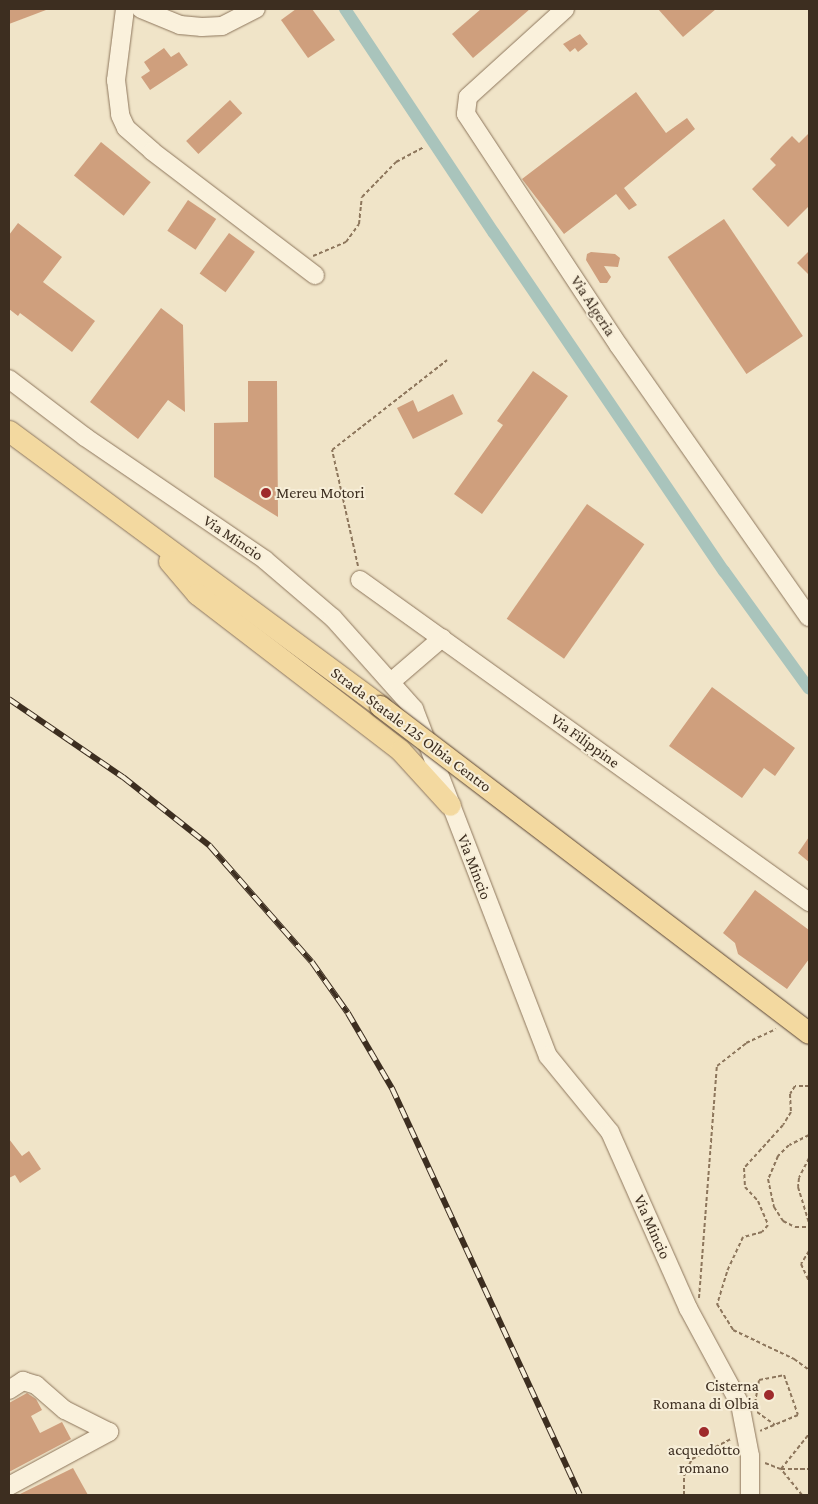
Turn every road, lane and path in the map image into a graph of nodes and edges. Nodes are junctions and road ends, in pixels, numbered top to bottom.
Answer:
1 (125, 9) edge
2 (141, 9) edge
3 (256, 9) edge
4 (566, 9) edge
5 (424, 146) dead end
6 (297, 262) junction
7 (315, 276) dead end
8 (447, 360) dead end
9 (9, 379) edge
10 (9, 431) edge
11 (145, 532) junction
12 (360, 580) joint
13 (809, 617) edge
14 (442, 638) junction
15 (392, 681) junction
16 (450, 806) junction
17 (809, 902) edge
18 (778, 1029) dead end
19 (809, 1033) edge
20 (809, 1086) edge
21 (809, 1135) edge
22 (809, 1158) edge
23 (809, 1225) edge
24 (809, 1251) edge
25 (809, 1281) edge
26 (688, 1308) junction
27 (809, 1370) edge
28 (9, 1390) edge
29 (775, 1424) junction
30 (809, 1434) edge
31 (746, 1436) junction
32 (750, 1456) junction
33 (781, 1469) junction
34 (809, 1469) edge
35 (9, 1486) edge
36 (684, 1495) edge
37 (750, 1495) edge
38 (802, 1495) edge

1 - 6 street
2 - 3 street
4 - 13 street, Via Algeria
5 - 6 path
6 - 7 street
8 - 12 path
9 - 15 street, Via Mincio
10 - 11 main road, Strada Statale 125 Olbia Centro
11 - 16 main road
11 - 19 main road, Strada Statale 125 Olbia Centro, bridge
12 - 14 street, Via Filippine
14 - 15 street
14 - 17 street, Via Filippine
15 - 16 street, Via Mincio
16 - 26 street, Via Mincio
18 - 26 path
20 - 27 path
21 - 23 path
22 - 23 path
24 - 25 path
26 - 31 street, Via Mincio
28 - 35 street
29 - 29 path
29 - 31 path
30 - 33 path
31 - 32 street, Via Mincio
31 - 36 path
32 - 33 path
32 - 37 street, Via Mincio
33 - 34 path
33 - 38 path

